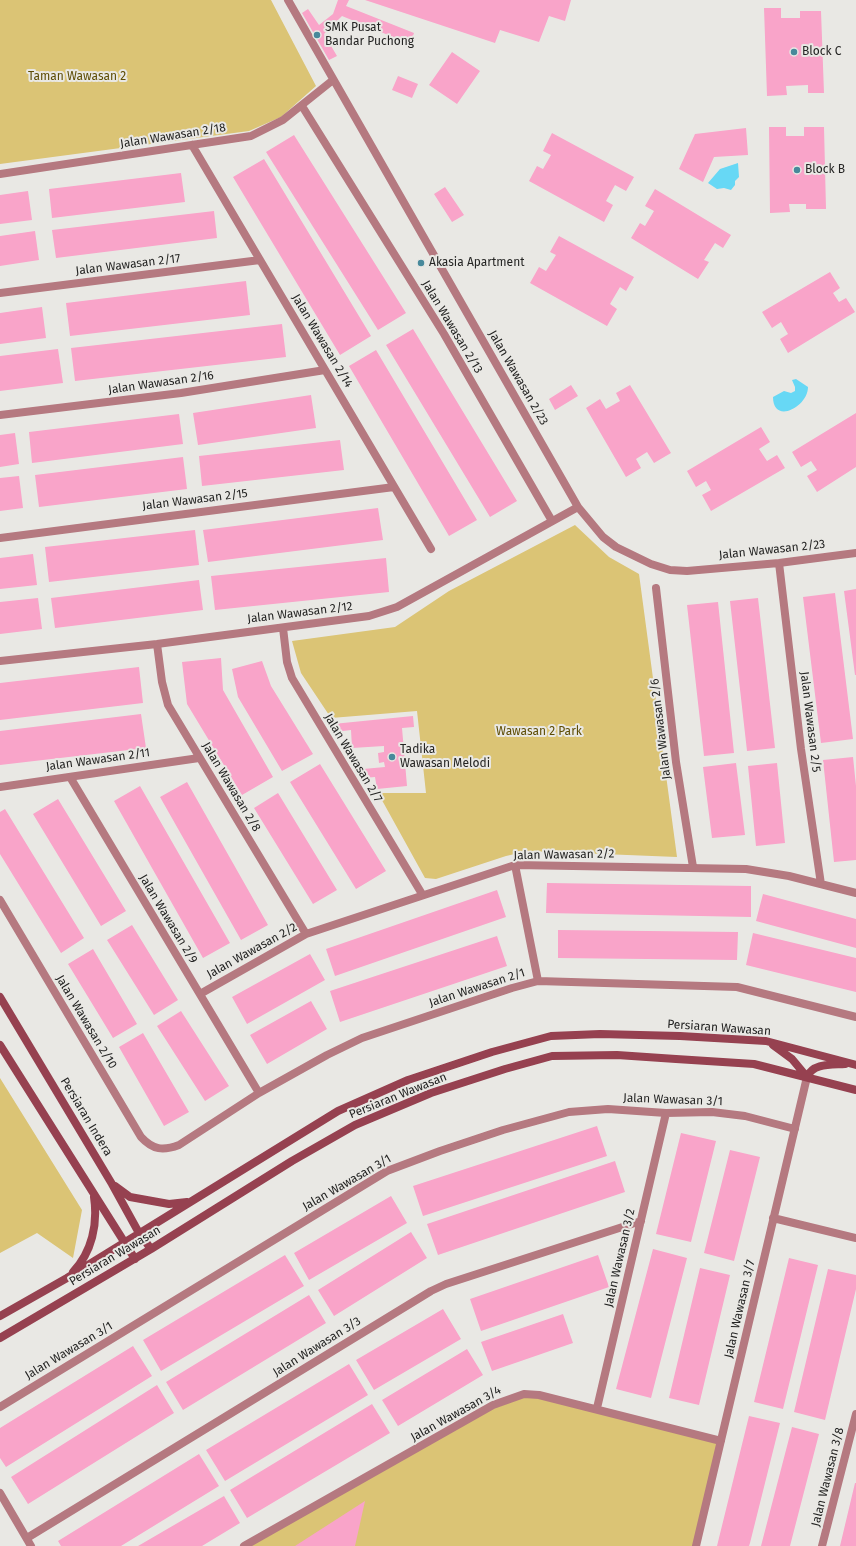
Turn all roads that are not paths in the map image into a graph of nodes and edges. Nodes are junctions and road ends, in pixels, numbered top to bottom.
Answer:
1 (288, 0) edge
2 (333, 80) junction
3 (302, 106) junction
4 (192, 145) junction
5 (0, 174) edge
6 (260, 260) junction
7 (0, 293) edge
8 (325, 370) junction
9 (0, 415) edge
10 (394, 487) junction
11 (578, 507) junction
12 (552, 521) junction
13 (0, 538) edge
14 (431, 549) dead end
15 (856, 553) edge
16 (779, 563) junction
17 (656, 588) dead end
18 (283, 628) junction
19 (157, 644) junction
20 (0, 661) edge
21 (199, 758) junction
22 (70, 777) junction
23 (0, 787) edge
24 (515, 865) junction
25 (693, 867) junction
26 (820, 884) junction
27 (856, 893) edge
28 (422, 894) junction
29 (0, 900) edge
30 (306, 934) junction
31 (538, 981) junction
32 (200, 994) junction
33 (0, 997) edge
34 (856, 1017) edge
35 (766, 1041) junction
36 (0, 1045) edge
37 (854, 1064) edge
38 (807, 1077) junction
39 (856, 1090) edge
40 (259, 1093) junction
41 (666, 1113) junction
42 (795, 1130) junction
43 (158, 1149) joint
44 (112, 1184) junction
45 (94, 1195) junction
46 (190, 1201) junction
47 (773, 1218) junction
48 (641, 1221) junction
49 (138, 1233) junction
50 (856, 1238) edge
51 (123, 1243) junction
52 (151, 1249) junction
53 (135, 1259) junction
54 (67, 1278) junction
55 (0, 1316) edge
56 (0, 1338) edge
57 (0, 1407) edge
58 (597, 1408) junction
59 (856, 1414) edge
60 (721, 1441) junction
61 (0, 1493) edge
62 (27, 1538) junction
63 (31, 1546) edge
64 (244, 1546) edge
65 (696, 1546) edge
66 (822, 1546) edge

1 - 2 street, Jalan Wawasan 2/23
2 - 3 street, Jalan Wawasan 2/18
2 - 11 street, Jalan Wawasan 2/23
3 - 4 street, Jalan Wawasan 2/18
3 - 12 street, Jalan Wawasan 2/13
4 - 5 street, Jalan Wawasan 2/18
4 - 6 street, Jalan Wawasan 2/14
6 - 7 street, Jalan Wawasan 2/17
6 - 8 street, Jalan Wawasan 2/14
8 - 9 street, Jalan Wawasan 2/16
8 - 10 street, Jalan Wawasan 2/14
10 - 13 street, Jalan Wawasan 2/15
10 - 14 street, Jalan Wawasan 2/14
11 - 12 street, Jalan Wawasan 2/12
11 - 16 street, Jalan Wawasan 2/23
12 - 18 street, Jalan Wawasan 2/12
15 - 16 street, Jalan Wawasan 2/23
16 - 26 street, Jalan Wawasan 2/5
17 - 25 street, Jalan Wawasan 2/6
18 - 19 street, Jalan Wawasan 2/12
18 - 28 street, Jalan Wawasan 2/7
19 - 20 street, Jalan Wawasan 2/12
19 - 21 street, Jalan Wawasan 2/8
21 - 22 street, Jalan Wawasan 2/11
21 - 30 street, Jalan Wawasan 2/8
22 - 23 street, Jalan Wawasan 2/11
22 - 32 street, Jalan Wawasan 2/9
24 - 25 street, Jalan Wawasan 2/2
24 - 28 street, Jalan Wawasan 2/2
24 - 31 street
25 - 26 street, Jalan Wawasan 2/2
26 - 27 street, Jalan Wawasan 2/2
28 - 30 street, Jalan Wawasan 2/2
29 - 43 street, Jalan Wawasan 2/10
30 - 32 street, Jalan Wawasan 2/2
31 - 34 street, Jalan Wawasan 2/1
31 - 40 street, Jalan Wawasan 2/1
32 - 40 street, Jalan Wawasan 2/9
33 - 44 main road, Persiaran Indera
35 - 37 main road, Persiaran Wawasan
35 - 38 main road
35 - 46 main road, Persiaran Wawasan
36 - 45 main road
37 - 38 main road
38 - 39 main road, Persiaran Wawasan
38 - 42 street, Jalan Wawasan 3/7
38 - 52 main road, Persiaran Wawasan
40 - 43 street, Jalan Wawasan 2/1
41 - 42 street, Jalan Wawasan 3/1
41 - 48 street, Jalan Wawasan 3/2
41 - 57 street, Jalan Wawasan 3/1
42 - 47 street, Jalan Wawasan 3/7
44 - 46 main road
44 - 49 main road, Persiaran Indera
45 - 51 main road
45 - 54 main road
46 - 49 main road, Persiaran Wawasan
47 - 50 street
47 - 60 street, Jalan Wawasan 3/7
48 - 58 street, Jalan Wawasan 3/2
48 - 62 street, Jalan Wawasan 3/3
49 - 51 main road, Persiaran Wawasan
49 - 52 main road, Persiaran Indera
51 - 53 main road
51 - 54 main road, Persiaran Wawasan
52 - 53 main road, Persiaran Wawasan
53 - 56 main road, Persiaran Wawasan
54 - 55 main road, Persiaran Wawasan
58 - 60 street, Jalan Wawasan 3/4
58 - 64 street, Jalan Wawasan 3/4
59 - 66 street, Jalan Wawasan 3/8
60 - 65 street, Jalan Wawasan 3/7
61 - 62 street
62 - 63 street

